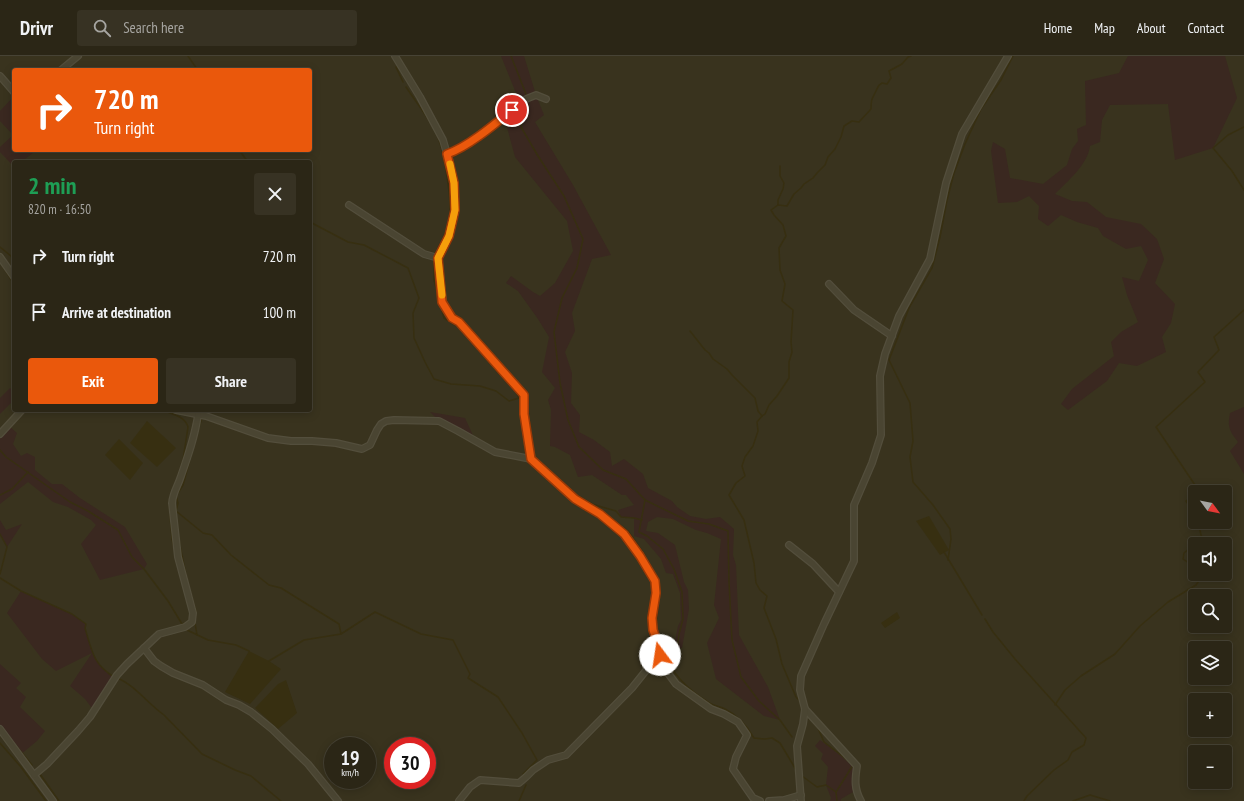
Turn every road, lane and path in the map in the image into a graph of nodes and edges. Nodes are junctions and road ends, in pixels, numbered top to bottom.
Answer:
1 (78, 56) edge
2 (395, 56) edge
3 (1008, 56) edge
4 (63, 68) edge
5 (0, 76) edge
6 (12, 90) edge
7 (546, 99) dead end
8 (447, 154) junction
9 (349, 205) dead end
10 (0, 257) edge
11 (438, 258) junction
12 (12, 274) edge
13 (829, 284) dead end
14 (892, 336) junction
15 (20, 412) edge
16 (185, 412) edge
17 (198, 415) junction
18 (0, 434) edge
19 (531, 459) junction
20 (789, 545) dead end
21 (839, 592) junction
22 (144, 648) junction
23 (659, 662) junction
24 (805, 709) junction
25 (0, 729) edge
26 (34, 775) junction
27 (801, 798) edge
28 (53, 801) edge
29 (338, 801) edge
30 (459, 801) edge
31 (760, 801) edge
32 (769, 801) edge
33 (861, 801) edge

1 - 4 street
2 - 8 street
3 - 14 street
5 - 6 street
7 - 8 street
8 - 11 street
9 - 11 street
10 - 12 street
11 - 19 street
13 - 14 street
14 - 21 street
15 - 18 street
16 - 17 street
17 - 19 street
17 - 22 street
19 - 23 street
20 - 21 street
21 - 24 street
22 - 26 street
22 - 29 street
23 - 30 street
23 - 31 street
24 - 27 street
24 - 33 street
25 - 26 street
26 - 28 street
27 - 32 street

